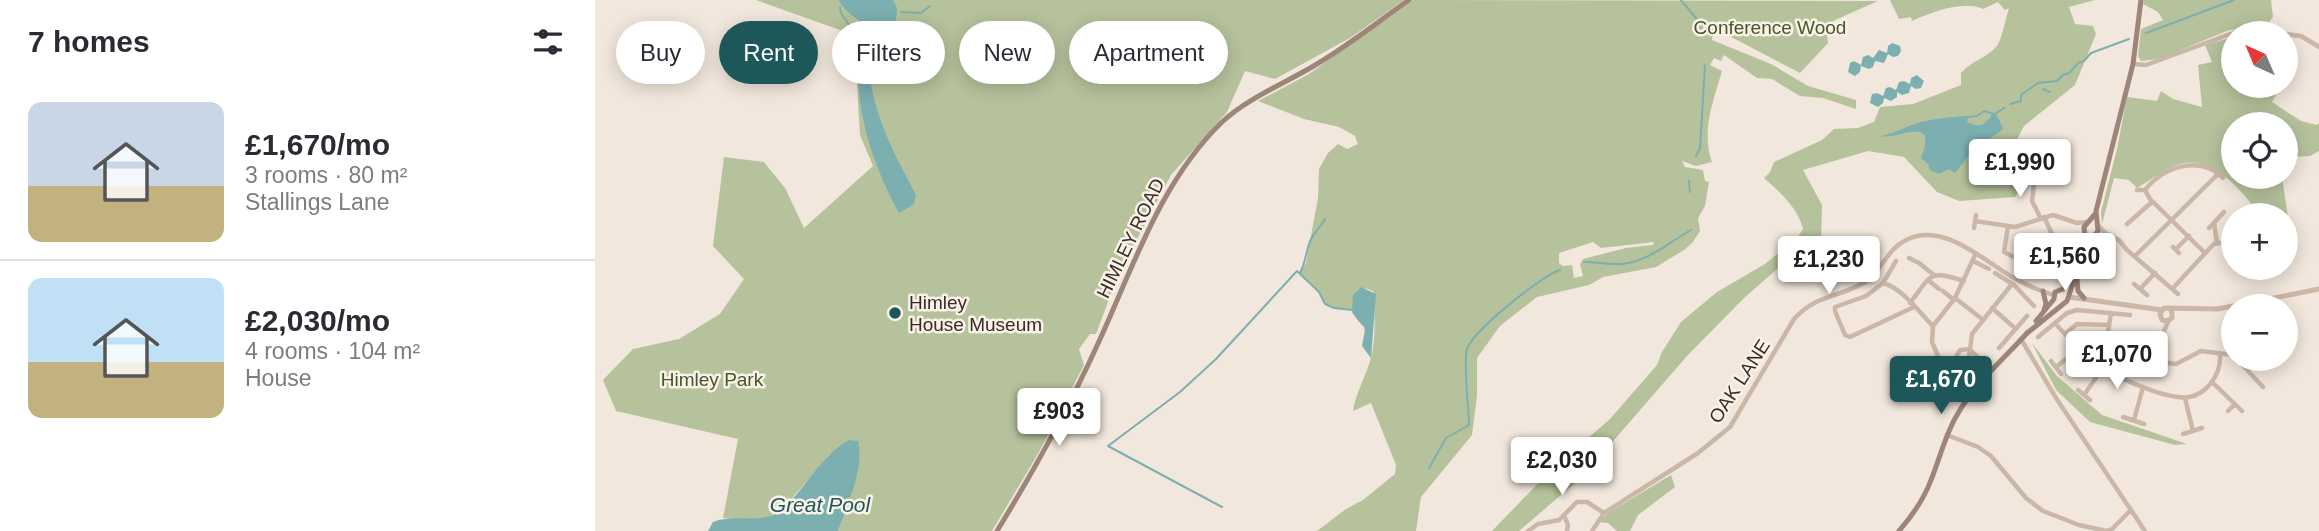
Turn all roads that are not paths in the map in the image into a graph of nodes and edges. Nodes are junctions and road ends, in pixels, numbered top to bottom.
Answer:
1 (1409, 0) edge
2 (2141, 0) edge
3 (2298, 36) edge
4 (2221, 38) edge
5 (2319, 47) edge
6 (2133, 64) junction
7 (2026, 173) dead end
8 (2137, 190) dead end
9 (2144, 190) junction
10 (2153, 201) junction
11 (2096, 212) junction
12 (2221, 215) edge
13 (2042, 218) junction
14 (2171, 220) junction
15 (2214, 223) junction
16 (2127, 224) dead end
17 (2099, 225) junction
18 (2008, 226) junction
19 (2086, 226) junction
20 (1974, 228) dead end
21 (2209, 228) dead end
22 (2104, 232) junction
23 (2095, 234) junction
24 (2189, 236) junction
25 (2065, 240) dead end
26 (2217, 243) junction
27 (2221, 243) edge
28 (2086, 246) junction
29 (2176, 250) dead end
30 (1976, 253) junction
31 (2205, 253) junction
32 (2029, 256) dead end
33 (2136, 256) junction
34 (1909, 258) dead end
35 (1896, 261) dead end
36 (1973, 261) junction
37 (1989, 270) dead end
38 (2077, 272) junction
39 (2155, 273) junction
40 (1995, 274) dead end
41 (1934, 275) junction
42 (1928, 280) junction
43 (1964, 281) junction
44 (1883, 283) junction
45 (2013, 284) junction
46 (2134, 284) dead end
47 (2173, 288) junction
48 (2140, 289) junction
49 (2319, 289) edge
50 (2043, 291) junction
51 (2067, 293) junction
52 (2178, 294) dead end
53 (2294, 294) edge
54 (2147, 295) dead end
55 (2054, 297) junction
56 (2084, 298) junction
57 (1954, 299) junction
58 (2063, 303) junction
59 (1912, 305) junction
60 (2034, 306) dead end
61 (2221, 307) edge
62 (1992, 308) junction
63 (2188, 310) junction
64 (2043, 313) junction
65 (2111, 313) junction
66 (2130, 315) dead end
67 (2027, 316) dead end
68 (2165, 316) junction
69 (1982, 319) junction
70 (2055, 323) junction
71 (2109, 325) junction
72 (1933, 326) junction
73 (2016, 329) junction
74 (2065, 334) junction
75 (2024, 337) junction
76 (2038, 337) dead end
77 (2079, 343) junction
78 (2106, 347) junction
79 (1999, 348) dead end
80 (1969, 349) junction
81 (2221, 353) joint
82 (1969, 357) dead end
83 (1954, 360) dead end
84 (2050, 361) dead end
85 (2159, 361) junction
86 (1985, 364) dead end
87 (1943, 368) dead end
88 (2056, 368) junction
89 (2102, 369) junction
90 (2248, 371) edge
91 (2061, 374) dead end
92 (2212, 382) junction
93 (2143, 387) junction
94 (2263, 387) dead end
95 (2078, 390) dead end
96 (2084, 395) junction
97 (2185, 398) junction
98 (2091, 400) dead end
99 (2235, 404) junction
100 (2228, 411) dead end
101 (2242, 411) dead end
102 (2123, 417) dead end
103 (2134, 420) junction
104 (2144, 424) dead end
105 (2202, 428) dead end
106 (2193, 431) junction
107 (2183, 434) dead end
108 (1947, 435) junction
109 (2131, 510) junction
110 (1604, 513) junction
111 (1563, 515) junction
112 (997, 531) edge
113 (1528, 531) edge
114 (1567, 531) edge
115 (1592, 531) edge
116 (1899, 531) edge
117 (2145, 531) edge

1 - 112 main road, HIMLEY ROAD
2 - 6 main road
3 - 5 street
4 - 6 street
6 - 11 main road
7 - 13 street
8 - 9 street
9 - 10 street
9 - 14 street
10 - 14 street
10 - 16 street
11 - 17 main road
11 - 19 main road
12 - 15 street
13 - 18 street
13 - 19 street
13 - 25 street
14 - 24 street
14 - 33 street
15 - 21 street
15 - 26 street
17 - 19 main road
17 - 22 street
17 - 23 main road
18 - 20 street
18 - 32 street
19 - 23 main road
19 - 28 main road
22 - 23 street
22 - 33 street
23 - 28 main road
24 - 29 street
24 - 31 street
26 - 27 street
26 - 31 street
28 - 38 main road
30 - 36 street
30 - 50 street, OAK LANE
30 - 110 street, OAK LANE
31 - 47 street
33 - 39 street
34 - 41 street
35 - 44 street
36 - 37 street
36 - 43 street
38 - 51 main road
38 - 56 main road
39 - 47 street
39 - 48 street
40 - 45 street
41 - 42 street
41 - 43 street
42 - 57 street
42 - 59 street
43 - 57 street
44 - 59 street
44 - 59 street
45 - 60 street
45 - 62 street
46 - 48 street
47 - 52 street
48 - 54 street
49 - 53 street
50 - 55 street, OAK LANE
50 - 64 main road
51 - 55 main road
51 - 56 street
51 - 58 main road
55 - 58 main road
55 - 64 main road
56 - 68 street
57 - 69 street
57 - 72 street
58 - 75 main road
59 - 72 street
61 - 63 street
62 - 69 street
62 - 73 street
63 - 68 street
63 - 68 street
64 - 75 main road
65 - 66 street
65 - 70 street
65 - 71 street
67 - 73 street
68 - 85 street
69 - 80 street
70 - 74 street
70 - 76 street
71 - 74 street
71 - 78 street
72 - 87 street
73 - 79 street
74 - 77 street
75 - 108 main road
75 - 109 street
77 - 78 street
77 - 88 street
78 - 85 street
78 - 89 street
80 - 82 street
80 - 83 street
80 - 86 street
81 - 85 street
81 - 92 street
84 - 88 street
88 - 91 street
89 - 93 street
89 - 96 street
90 - 94 street
92 - 97 street
92 - 99 street
93 - 97 street
93 - 103 street
95 - 96 street
96 - 98 street
97 - 106 street
99 - 100 street
99 - 101 street
102 - 103 street
103 - 104 street
105 - 106 street
106 - 107 street
108 - 109 street
108 - 116 main road
109 - 117 street
110 - 111 street
110 - 115 street, OAK LANE
111 - 113 street
111 - 114 street

